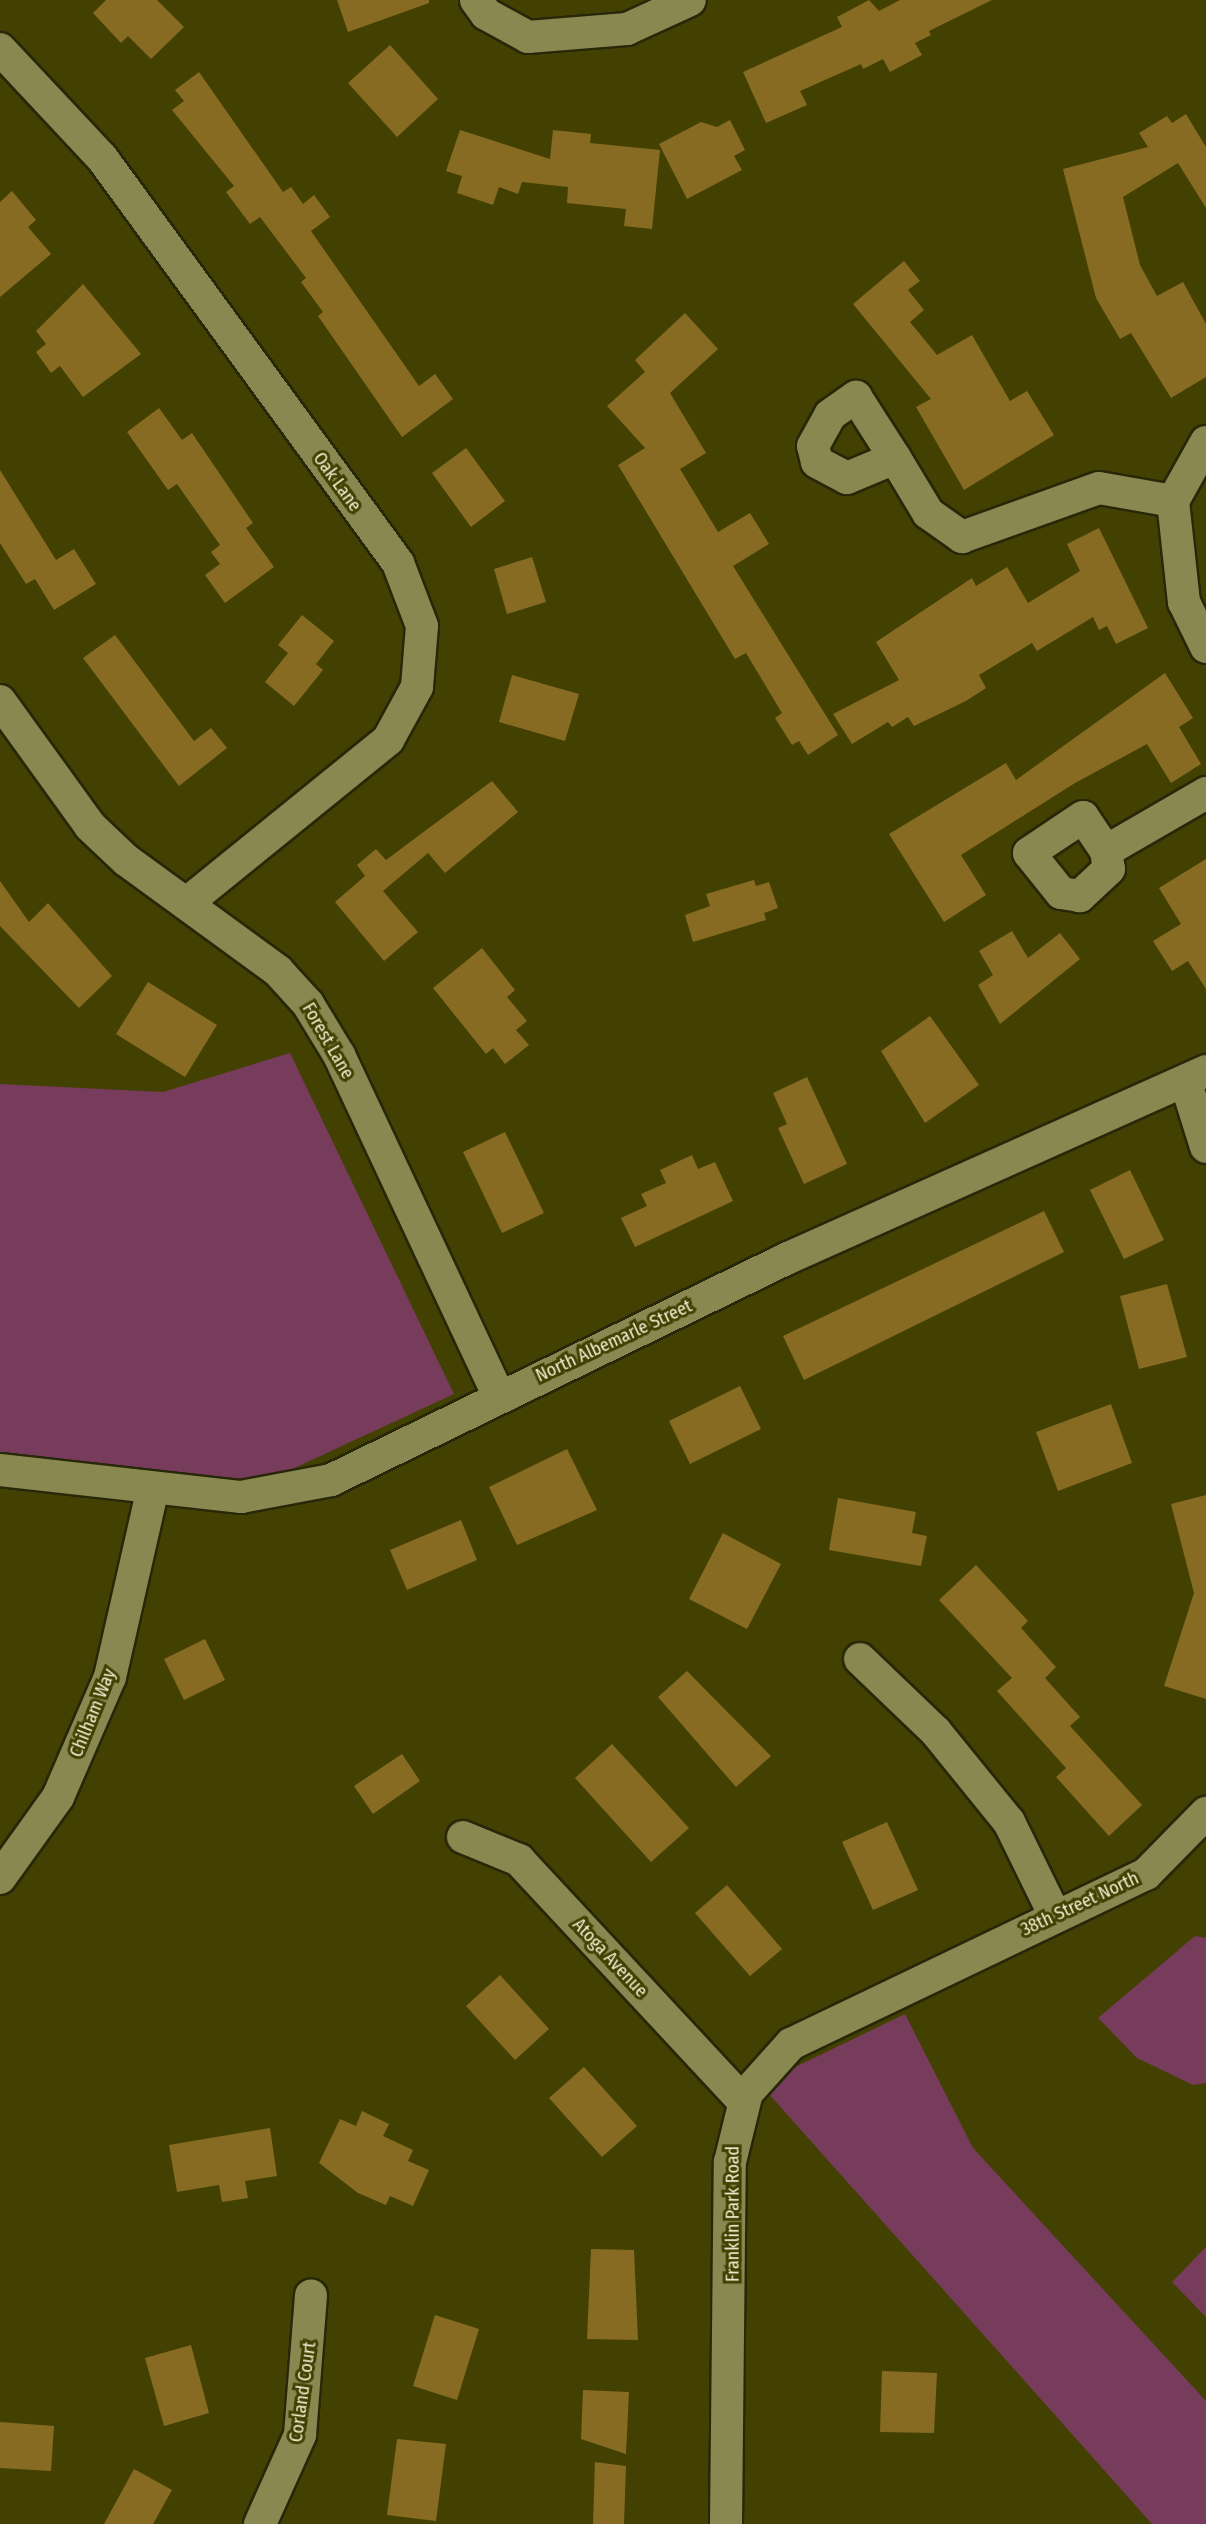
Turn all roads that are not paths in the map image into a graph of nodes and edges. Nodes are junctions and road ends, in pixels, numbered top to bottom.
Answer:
1 (691, 0) edge
2 (481, 7) edge
3 (0, 49) edge
4 (1206, 442) edge
5 (895, 458) dead end
6 (1173, 502) junction
7 (1206, 647) edge
8 (0, 701) edge
9 (1206, 793) edge
10 (1106, 851) dead end
11 (187, 903) junction
12 (1196, 1077) edge
13 (1206, 1147) edge
14 (499, 1396) junction
15 (0, 1470) edge
16 (153, 1488) junction
17 (860, 1658) dead end
18 (1206, 1813) edge
19 (463, 1838) dead end
20 (0, 1878) edge
21 (1054, 1914) junction
22 (937, 1973) joint
23 (743, 2101) junction
24 (311, 2295) dead end
25 (260, 2524) edge
26 (726, 2524) edge

1 - 2 street
3 - 11 street, Oak Lane
4 - 6 street
5 - 6 street
6 - 7 street
8 - 11 street, Forest Lane
9 - 10 street
11 - 14 street, Forest Lane
12 - 13 street
12 - 14 street, North Albemarle Street
14 - 16 street, North Albemarle Street
15 - 16 street, North Albemarle Street
16 - 20 street, Chilham Way
17 - 21 street
18 - 21 street, 38th Street North
19 - 23 street, Atoga Avenue
21 - 22 street, 38th Street North
22 - 23 street, Franklin Park Road
23 - 26 street, Franklin Park Road
24 - 25 street, Corland Court

